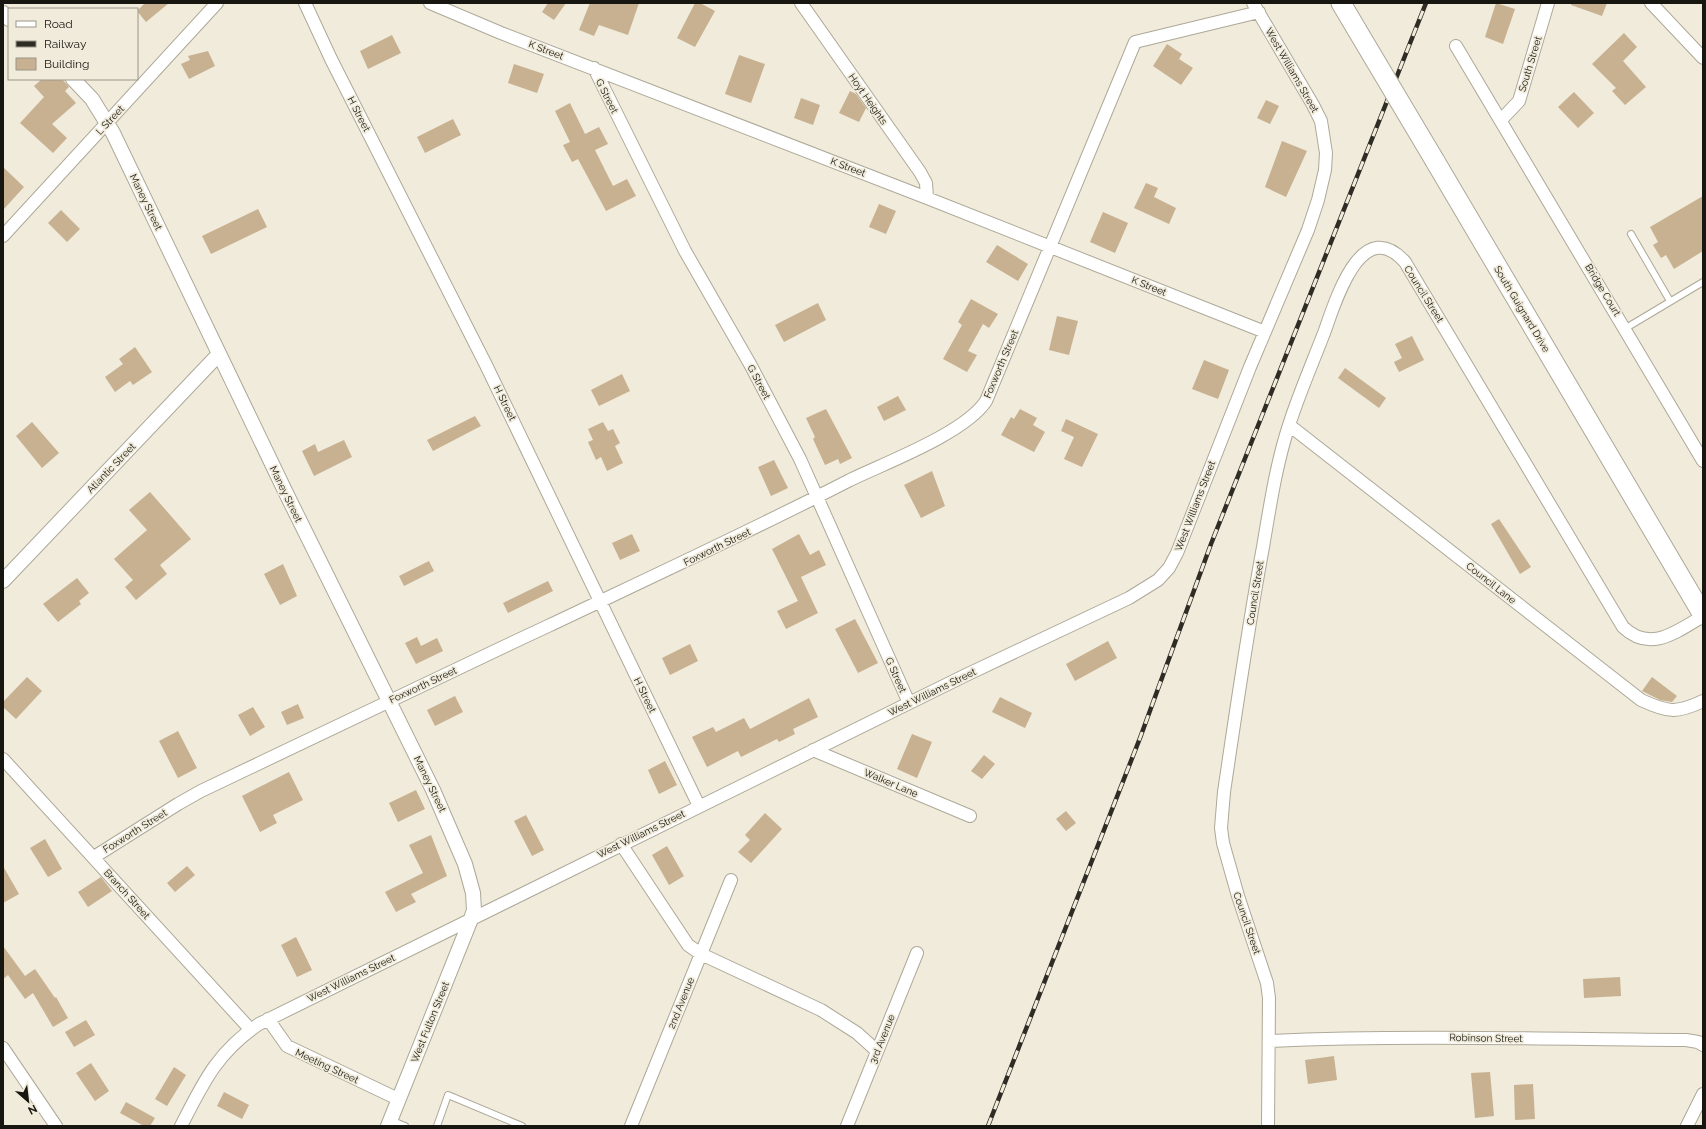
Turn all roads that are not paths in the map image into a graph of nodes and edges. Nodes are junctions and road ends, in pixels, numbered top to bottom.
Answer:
1 (217, 3) edge
2 (305, 3) edge
3 (430, 3) edge
4 (801, 3) edge
5 (1341, 3) edge
6 (1548, 3) edge
7 (1651, 3) edge
8 (1256, 8) edge
9 (1456, 46) dead end
10 (1703, 58) edge
11 (594, 68) junction
12 (74, 80) edge
13 (1501, 120) junction
14 (107, 123) junction
15 (927, 198) junction
16 (1631, 234) dead end
17 (3, 236) edge
18 (1051, 247) junction
19 (1703, 282) edge
20 (1670, 301) junction
21 (1626, 328) junction
22 (1265, 332) junction
23 (219, 354) junction
24 (1289, 425) junction
25 (1703, 461) edge
26 (816, 498) junction
27 (3, 581) edge
28 (600, 602) junction
29 (1703, 616) edge
30 (389, 701) junction
31 (1703, 701) edge
32 (909, 703) junction
33 (813, 750) junction
34 (3, 759) edge
35 (699, 806) junction
36 (970, 816) dead end
37 (621, 844) junction
38 (94, 857) junction
39 (731, 880) dead end
40 (471, 919) junction
41 (917, 953) dead end
42 (701, 954) junction
43 (268, 1019) junction
44 (250, 1029) junction
45 (1269, 1041) junction
46 (1703, 1046) edge
47 (3, 1048) edge
48 (877, 1051) junction
49 (1703, 1094) edge
50 (398, 1099) junction
51 (389, 1123) edge
52 (56, 1126) edge
53 (181, 1126) edge
54 (405, 1126) edge
55 (437, 1126) edge
56 (522, 1126) edge
57 (631, 1126) edge
58 (847, 1126) edge
59 (1268, 1126) edge
60 (1687, 1126) edge

1 - 14 street, L Street
2 - 28 street, H Street
3 - 11 street, K Street
4 - 15 street, Hoyt Heights
5 - 29 highway, South Guignard Drive, bridge
6 - 13 street, South Street
7 - 10 street
8 - 18 street, Foxworth Street
8 - 22 street, West Williams Street
9 - 13 street, Bridge Court
11 - 15 street, K Street
11 - 26 street, G Street
12 - 14 street, Maney Street
13 - 21 street, Bridge Court
14 - 17 street, L Street
14 - 23 street, Maney Street
15 - 18 street, K Street
16 - 20 lane
18 - 22 street, K Street
18 - 26 street, Foxworth Street
19 - 20 lane
20 - 21 lane
21 - 25 street, Bridge Court
22 - 32 street, West Williams Street
23 - 27 street, Atlantic Street
23 - 30 street, Maney Street
24 - 29 street, Council Street
24 - 31 street, Council Lane
24 - 45 street, Council Street
26 - 28 street, Foxworth Street
26 - 32 street, G Street
28 - 30 street, Foxworth Street
28 - 35 street, H Street
30 - 38 street, Foxworth Street
30 - 40 street, Maney Street
32 - 33 street, West Williams Street
33 - 35 street, West Williams Street
33 - 36 street, Walker Lane
34 - 38 street, Branch Street
35 - 37 street, West Williams Street
37 - 40 street, West Williams Street
37 - 42 street
38 - 44 street, Branch Street
39 - 42 street, 2nd Avenue
40 - 43 street, West Williams Street
40 - 50 street, West Fulton Street
41 - 48 street, 3rd Avenue
42 - 48 street
42 - 57 street, 2nd Avenue
43 - 44 street, West Williams Street
43 - 50 street, Meeting Street
44 - 53 street, West Williams Street
45 - 46 street, Robinson Street
45 - 59 street, Council Street
47 - 52 street
48 - 58 street, 3rd Avenue
49 - 60 street
50 - 51 street, West Fulton Street
51 - 54 lane
55 - 56 lane

